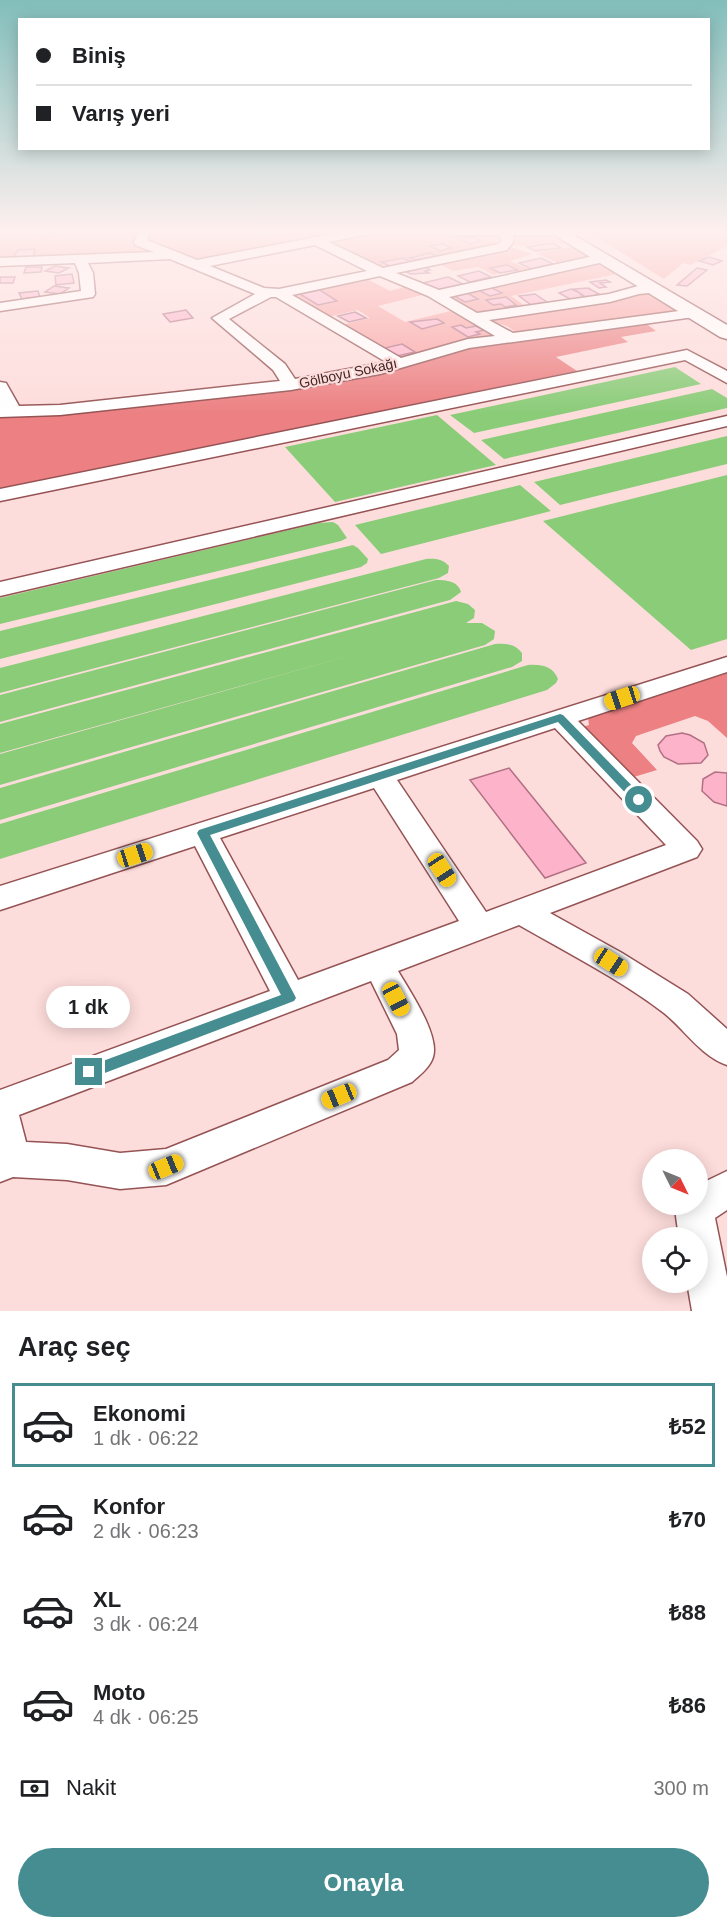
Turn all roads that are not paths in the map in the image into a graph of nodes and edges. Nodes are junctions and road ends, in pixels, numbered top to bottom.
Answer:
1 (88, 292) edge
2 (278, 292) edge
3 (429, 292) edge
4 (449, 292) edge
5 (630, 292) edge
6 (658, 292) edge
7 (674, 292) edge
8 (274, 293) junction
9 (436, 295) junction
10 (0, 307) edge
11 (694, 313) junction
12 (478, 317) junction
13 (727, 324) edge
14 (727, 333) edge
15 (508, 338) junction
16 (398, 363) junction
17 (727, 378) edge
18 (291, 385) junction
19 (0, 387) edge
20 (7, 412) edge
21 (727, 422) edge
22 (0, 495) edge
23 (0, 589) edge
24 (727, 664) edge
25 (560, 718) junction
26 (380, 776) junction
27 (203, 833) junction
28 (0, 898) edge
29 (521, 911) junction
30 (479, 927) junction
31 (378, 964) junction
32 (290, 998) junction
33 (727, 1050) edge
34 (0, 1106) edge
35 (0, 1112) edge
36 (6, 1162) edge
37 (727, 1189) edge
38 (713, 1311) edge

1 - 10 street
2 - 8 street
3 - 9 street
4 - 9 street
5 - 12 street
6 - 11 main road
7 - 13 main road
8 - 16 street
8 - 18 street
9 - 12 street
11 - 14 main road
11 - 15 street, Gölboyu Sokağı
12 - 15 street
15 - 16 street, Gölboyu Sokağı
16 - 18 street, Gölboyu Sokağı
17 - 22 street
18 - 20 street, Gölboyu Sokağı
19 - 20 street
21 - 23 street
24 - 25 street
25 - 26 street
25 - 29 street
26 - 27 street
26 - 30 street
27 - 28 street
27 - 32 street
29 - 30 street
29 - 33 street
30 - 31 street
31 - 32 street
31 - 36 street
32 - 34 street
35 - 36 street
37 - 38 street

